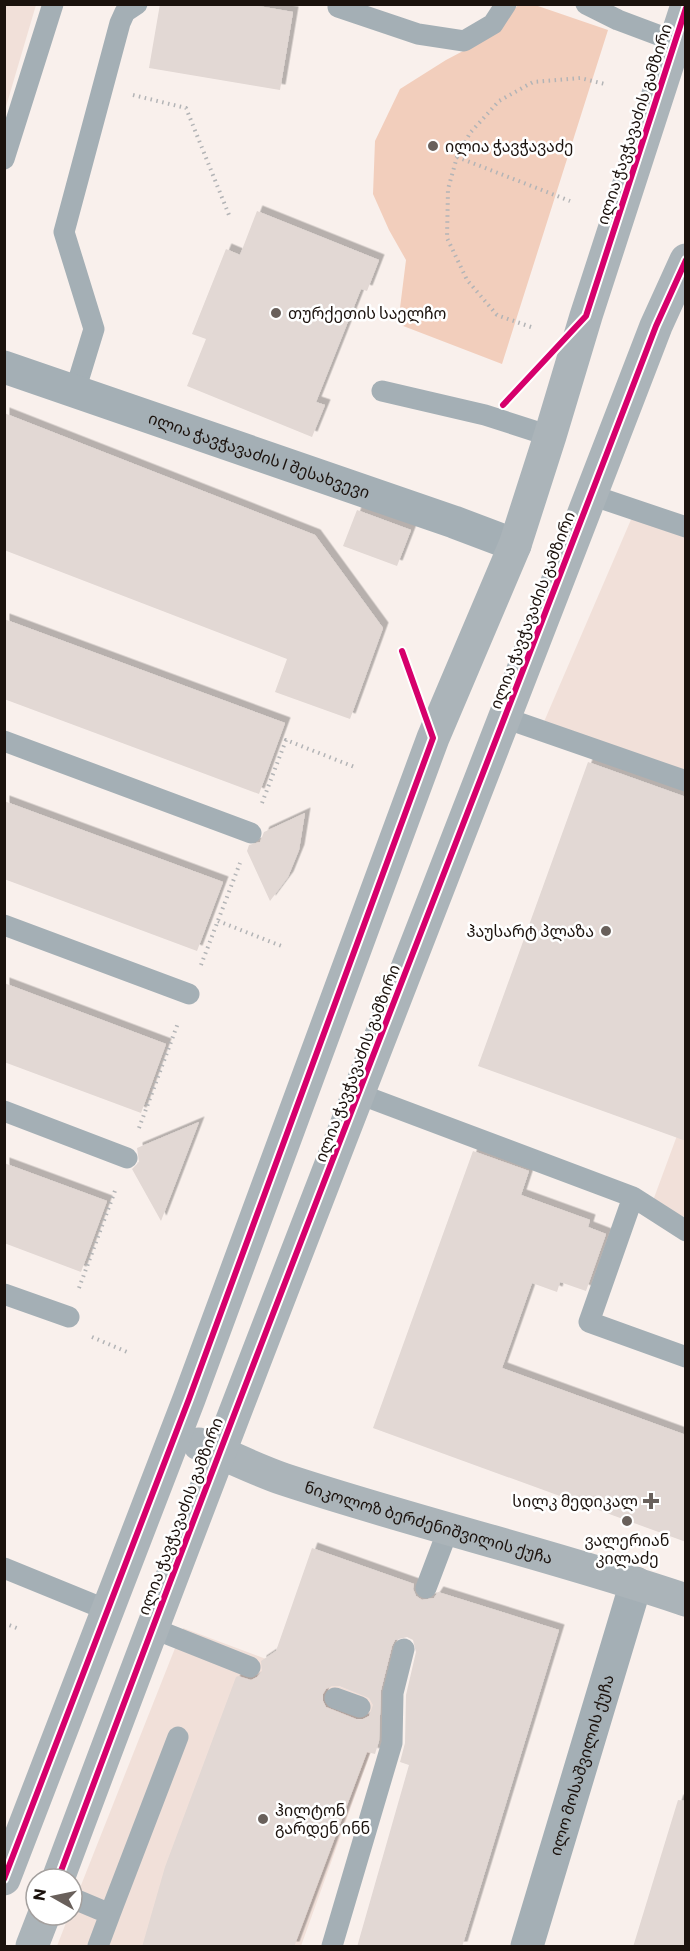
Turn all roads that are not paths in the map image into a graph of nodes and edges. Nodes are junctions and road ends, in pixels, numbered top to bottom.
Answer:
1 (54, 4) edge
2 (137, 4) edge
3 (506, 4) edge
4 (586, 4) edge
5 (338, 7) dead end
6 (686, 8) edge
7 (674, 41) junction
8 (4, 159) edge
9 (686, 260) edge
10 (4, 367) edge
11 (75, 391) junction
12 (382, 391) dead end
13 (550, 436) junction
14 (591, 495) junction
15 (686, 527) edge
16 (515, 545) junction
17 (505, 718) junction
18 (4, 741) edge
19 (686, 781) edge
20 (251, 833) road end
21 (4, 925) edge
22 (189, 994) road end
23 (360, 1094) junction
24 (4, 1111) edge
25 (127, 1158) road end
26 (633, 1197) junction
27 (686, 1231) edge
28 (4, 1294) edge
29 (69, 1317) road end
30 (686, 1357) edge
31 (175, 1434) junction
32 (218, 1451) junction
33 (448, 1530) junction
34 (4, 1568) edge
35 (636, 1583) junction
36 (426, 1588) dead end
37 (686, 1600) edge
38 (107, 1610) junction
39 (152, 1628) junction
40 (404, 1649) dead end
41 (250, 1667) dead end
42 (335, 1698) dead end
43 (360, 1707) dead end
44 (178, 1737) dead end
45 (8, 1859) edge
46 (62, 1867) edge
47 (84, 1903) edge
48 (110, 1914) junction
49 (40, 1927) edge
50 (32, 1947) edge
51 (98, 1947) edge
52 (332, 1947) edge
53 (527, 1947) edge

1 - 8 lane
2 - 11 lane
3 - 5 lane
4 - 7 lane
6 - 7 main road, ილია ჭავჭავაძის გამზირი
7 - 13 main road, ილია ჭავჭავაძის გამზირი
9 - 14 main road, ილია ჭავჭავაძის გამზირი
10 - 11 street, ილია ჭავჭავაძის I შესახვევი
11 - 16 street, ილია ჭავჭავაძის I შესახვევი
12 - 13 lane
13 - 16 main road, ილია ჭავჭავაძის გამზირი
14 - 15 lane
14 - 17 main road, ილია ჭავჭავაძის გამზირი
16 - 31 main road, ილია ჭავჭავაძის გამზირი
17 - 19 lane
17 - 23 main road, ილია ჭავჭავაძის გამზირი
18 - 20 lane
21 - 22 lane
23 - 26 lane
23 - 32 main road, ილია ჭავჭავაძის გამზირი
24 - 25 lane
26 - 27 lane
26 - 30 lane
28 - 29 lane
31 - 32 main road, ნიკოლოზ ბერძენიშვილის ქუჩა
31 - 38 main road, ილია ჭავჭავაძის გამზირი
32 - 33 main road, ნიკოლოზ ბერძენიშვილის ქუჩა
32 - 39 main road, ილია ჭავჭავაძის გამზირი
33 - 35 main road, ნიკოლოზ ბერძენიშვილის ქუჩა
33 - 36 lane
34 - 38 lane
35 - 37 main road, ნიკოლოზ ბერძენიშვილის ქუჩა
35 - 53 street, ილო მოსაშვილის ქუჩა
38 - 45 main road, ილია ჭავჭავაძის გამზირი
39 - 41 lane
39 - 46 main road, ილია ჭავჭავაძის გამზირი
40 - 52 lane
42 - 43 lane
44 - 48 lane
47 - 48 lane
48 - 51 lane
49 - 50 main road

